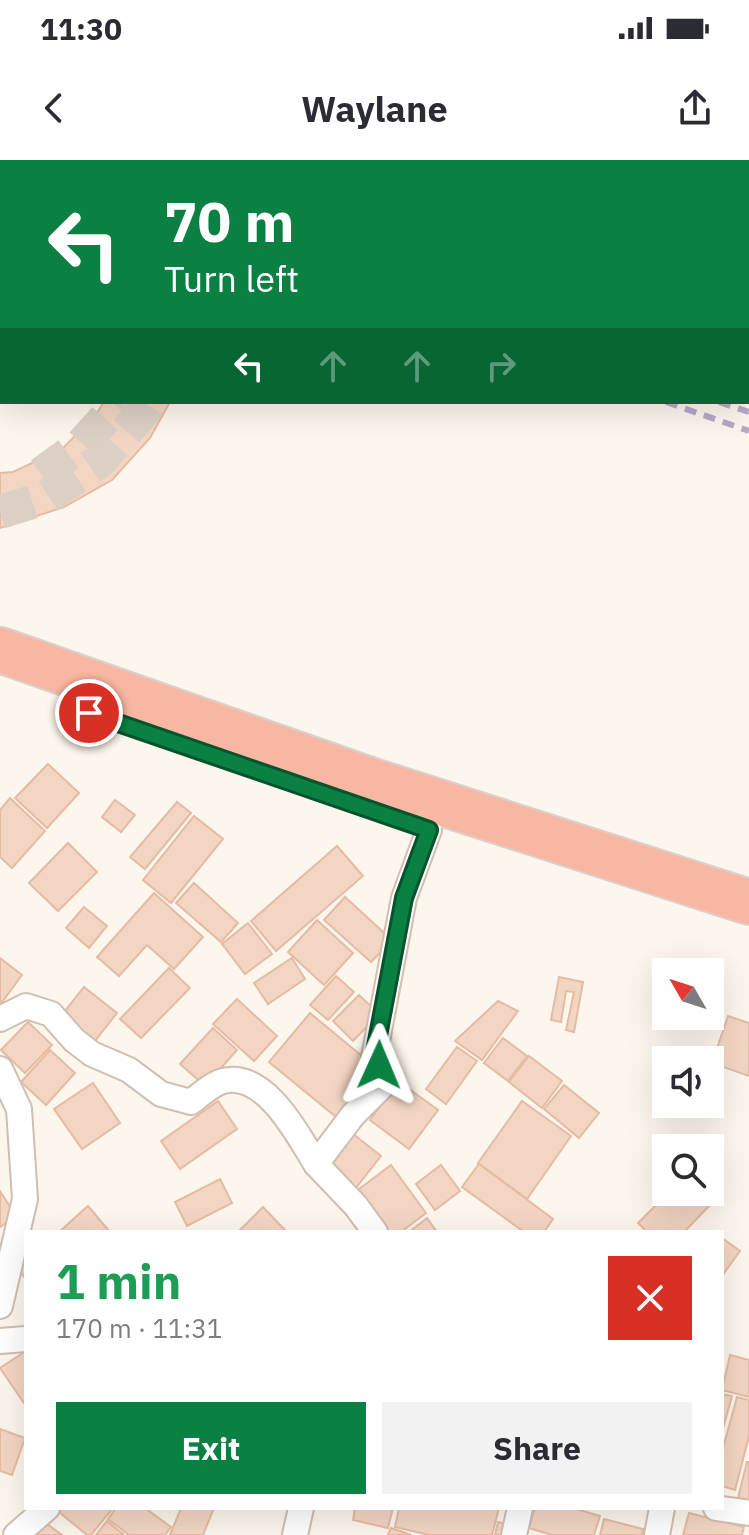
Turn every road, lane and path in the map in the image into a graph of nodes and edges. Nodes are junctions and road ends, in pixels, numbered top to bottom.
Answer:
1 (0, 650) edge
2 (0, 682) edge
3 (429, 830) junction
4 (749, 902) edge
5 (749, 933) edge
6 (0, 1019) edge
7 (0, 1069) edge
8 (316, 1164) junction
9 (374, 1230) edge
10 (0, 1306) edge
11 (24, 1339) edge
12 (0, 1341) edge
13 (724, 1509) edge
14 (45, 1510) edge
15 (301, 1510) edge
16 (520, 1510) edge
17 (662, 1510) edge
18 (749, 1513) edge
19 (16, 1535) edge
20 (295, 1535) edge
21 (514, 1535) edge
22 (657, 1535) edge

1 - 4 highway
2 - 3 highway
3 - 5 highway
3 - 8 street
6 - 8 street
7 - 10 street
8 - 9 street
11 - 12 street
13 - 18 street
14 - 19 street
15 - 20 street
16 - 21 street
17 - 22 street

